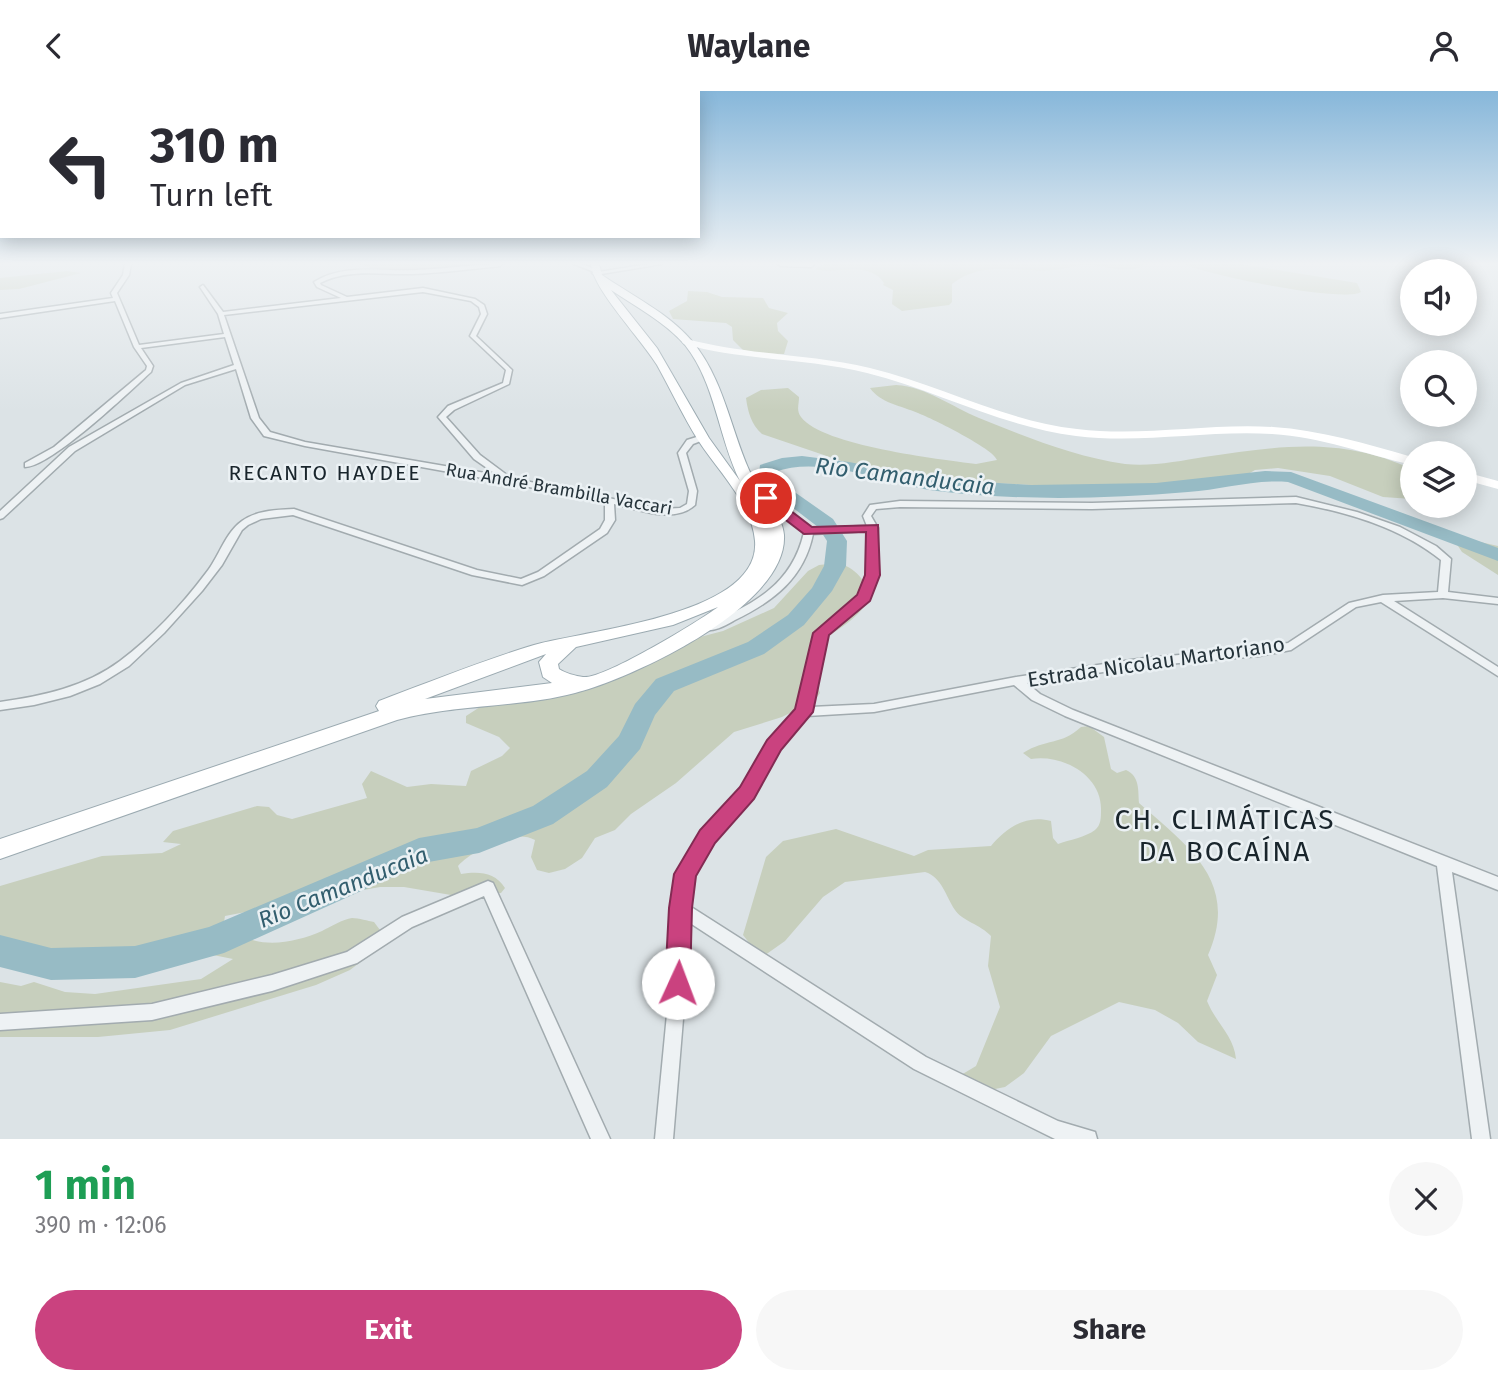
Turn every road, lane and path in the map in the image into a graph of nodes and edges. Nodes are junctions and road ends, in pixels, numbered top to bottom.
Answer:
1 (21, 313) edge
2 (123, 313) edge
3 (230, 313) edge
4 (484, 313) edge
5 (625, 313) edge
6 (653, 313) edge
7 (221, 314) joint
8 (0, 316) edge
9 (674, 328) junction
10 (643, 334) junction
11 (228, 335) junction
12 (687, 342) junction
13 (137, 347) junction
14 (752, 356) junction
15 (238, 366) junction
16 (705, 369) junction
17 (702, 437) junction
18 (1400, 458) edge
19 (28, 465) dead end
20 (510, 480) junction
21 (1477, 480) edge
22 (747, 483) junction
23 (1498, 485) edge
24 (608, 501) junction
25 (0, 516) edge
26 (867, 528) junction
27 (809, 531) junction
28 (1443, 595) junction
29 (1383, 599) junction
30 (1498, 601) edge
31 (696, 633) junction
32 (589, 638) junction
33 (612, 672) junction
34 (1498, 672) edge
35 (1016, 681) junction
36 (0, 706) edge
37 (804, 712) junction
38 (318, 735) junction
39 (0, 849) edge
40 (1444, 863) junction
41 (1498, 884) edge
42 (680, 908) junction
43 (0, 1021) edge
44 (601, 1139) edge
45 (664, 1139) edge
46 (1088, 1139) edge
47 (1481, 1139) edge

1 - 8 street
2 - 13 street
3 - 7 street
4 - 20 street
5 - 10 main road
6 - 9 main road
7 - 11 street, Rua André Brambilla Vaccari
9 - 10 main road
9 - 12 main road
10 - 17 main road
11 - 13 street
11 - 15 street, Rua André Brambilla Vaccari
12 - 14 main road
12 - 16 main road
13 - 19 street
14 - 16 main road
14 - 18 main road
15 - 20 street, Rua André Brambilla Vaccari
15 - 25 street
16 - 22 main road
17 - 24 street, Rua André Brambilla Vaccari
17 - 32 main road
20 - 24 street, Rua André Brambilla Vaccari
21 - 23 main road
22 - 27 street
22 - 31 main road
24 - 36 street
26 - 27 street
26 - 28 street
26 - 37 street
27 - 31 street
28 - 29 street, Estrada Nicolau Martoriano
28 - 30 street, Estrada Nicolau Martoriano
29 - 34 street
29 - 35 street, Estrada Nicolau Martoriano
31 - 33 main road
32 - 33 main road
32 - 38 main road
33 - 38 main road
35 - 37 street, Estrada Nicolau Martoriano
35 - 40 street
37 - 42 street
38 - 39 main road
40 - 41 street
40 - 47 street
42 - 45 street
42 - 46 street
43 - 44 street

